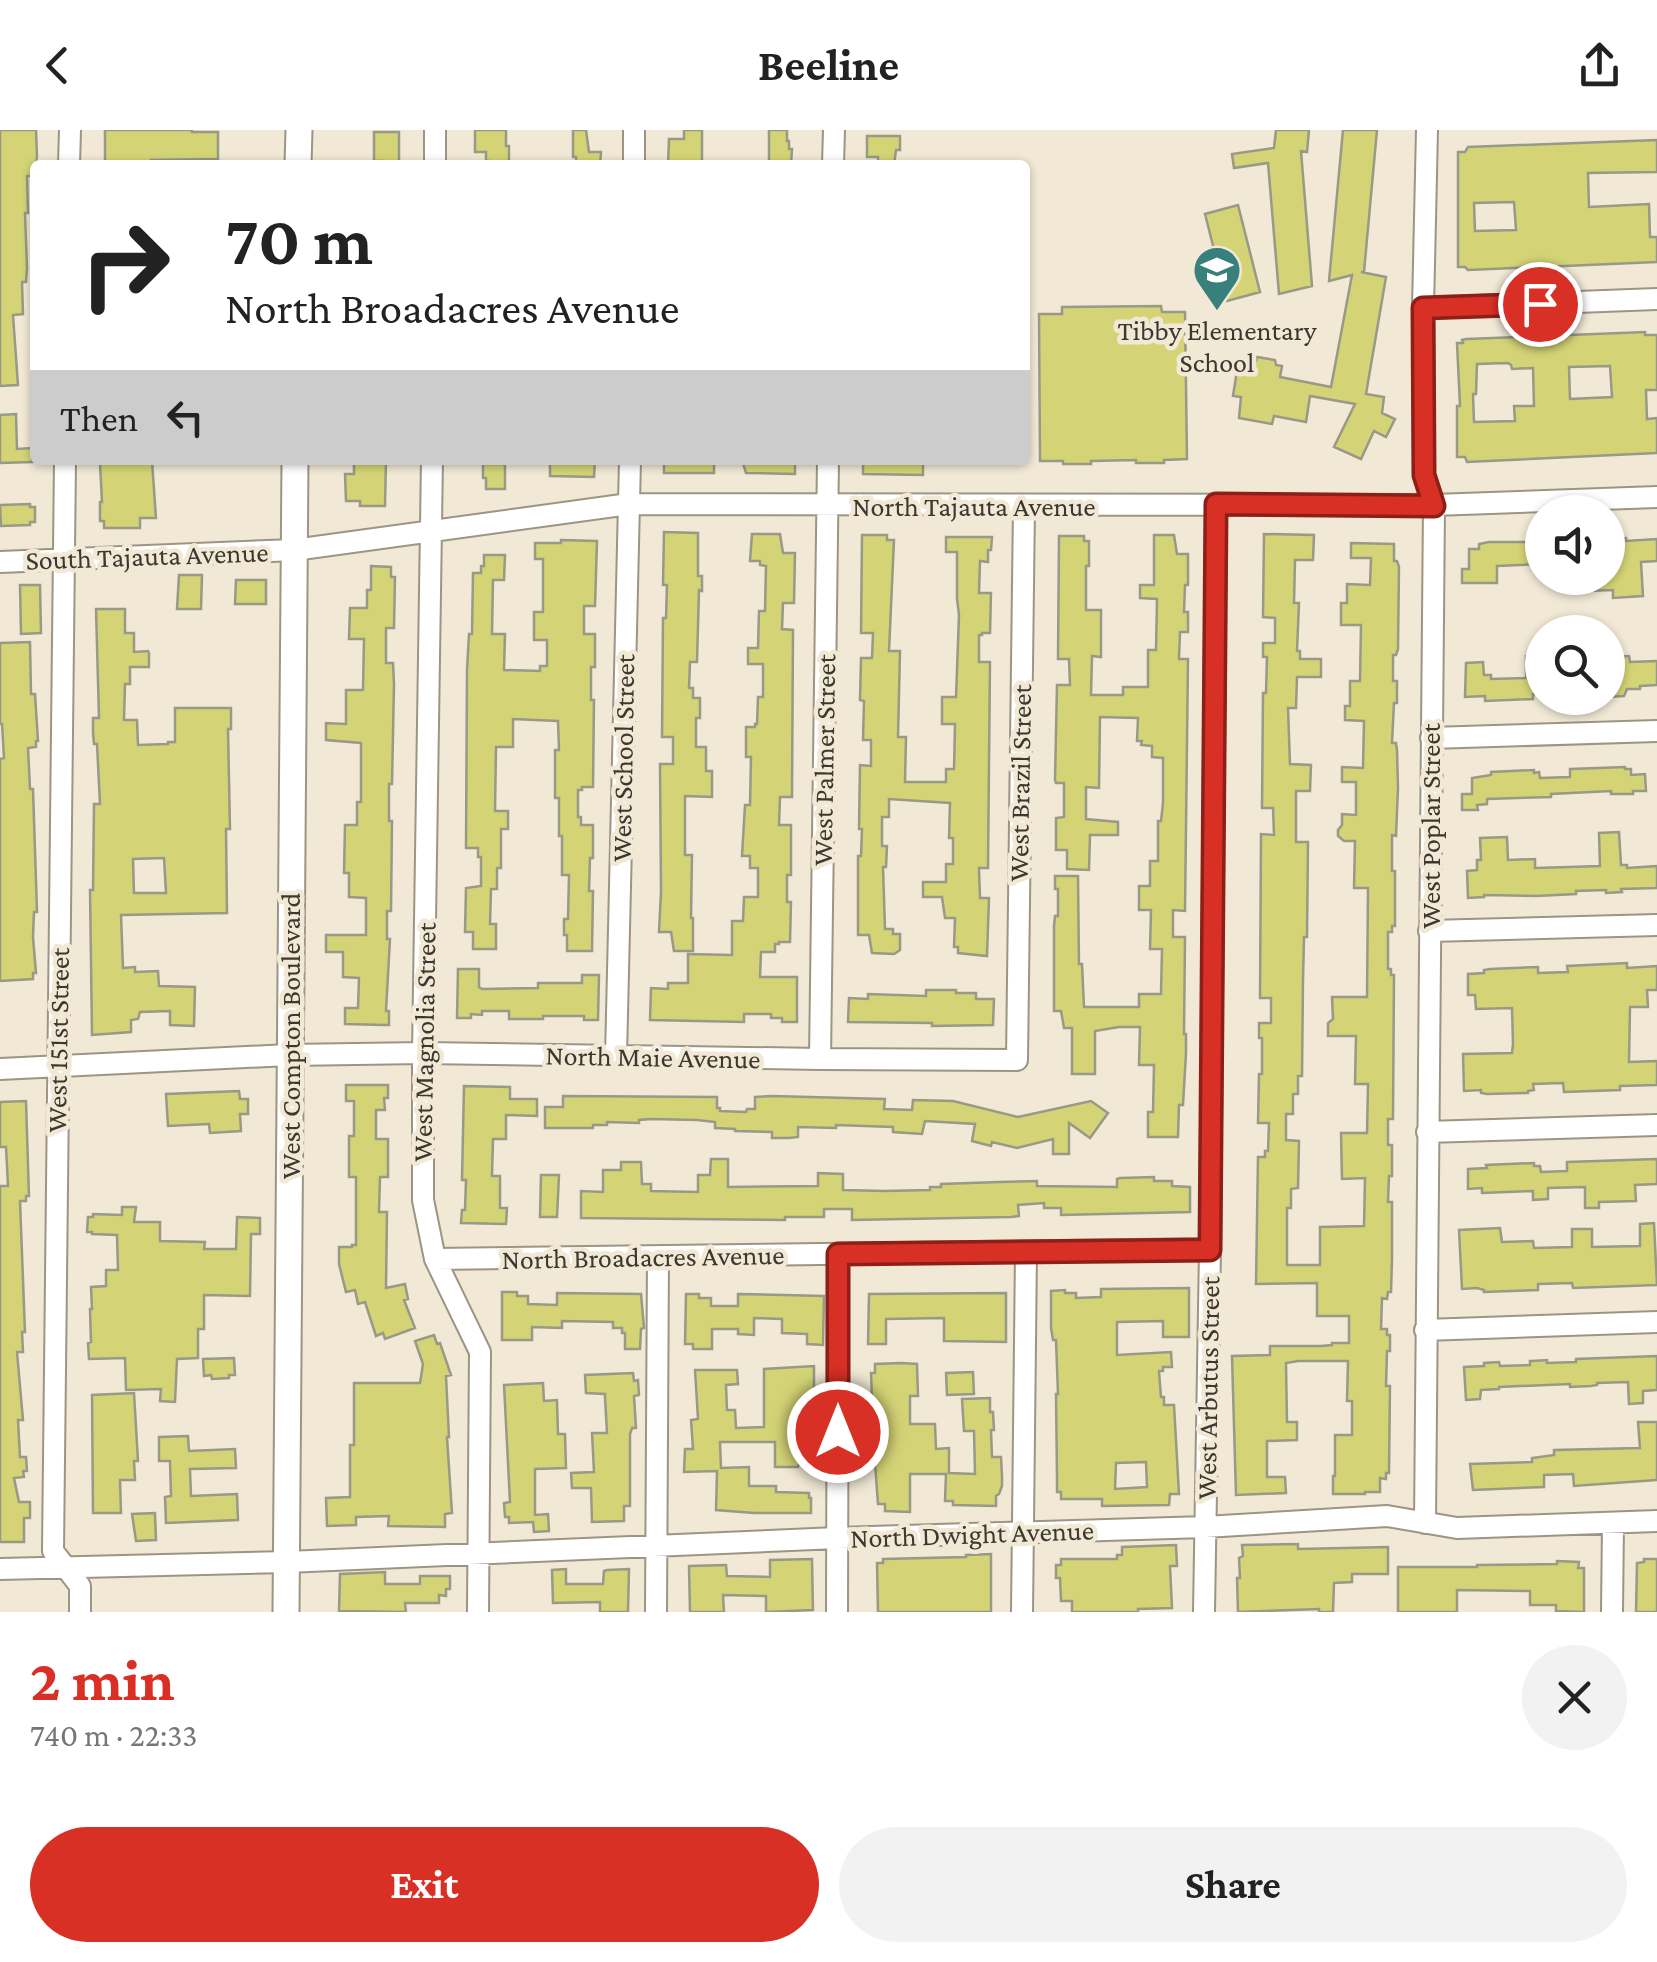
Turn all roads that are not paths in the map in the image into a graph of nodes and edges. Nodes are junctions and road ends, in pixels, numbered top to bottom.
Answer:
1 (70, 130) edge
2 (299, 130) edge
3 (435, 130) edge
4 (634, 130) edge
5 (834, 130) edge
6 (1427, 130) edge
7 (70, 160) edge
8 (298, 160) edge
9 (434, 160) edge
10 (634, 160) edge
11 (834, 160) edge
12 (1657, 300) edge
13 (1423, 308) junction
14 (65, 465) edge
15 (295, 465) edge
16 (432, 465) edge
17 (630, 465) edge
18 (828, 465) edge
19 (1657, 497) edge
20 (629, 504) junction
21 (1216, 504) junction
22 (828, 506) junction
23 (1024, 506) junction
24 (1434, 506) junction
25 (432, 532) junction
26 (294, 550) junction
27 (64, 559) junction
28 (0, 562) edge
29 (1657, 730) edge
30 (1431, 738) junction
31 (1657, 925) edge
32 (1430, 931) junction
33 (423, 1054) junction
34 (289, 1055) junction
35 (616, 1056) junction
36 (820, 1060) junction
37 (1017, 1060) joint
38 (58, 1067) junction
39 (0, 1070) edge
40 (1657, 1124) edge
41 (1427, 1132) junction
42 (1210, 1250) junction
43 (1026, 1252) junction
44 (838, 1254) junction
45 (658, 1257) junction
46 (435, 1260) junction
47 (1657, 1322) edge
48 (1425, 1330) junction
49 (1657, 1521) edge
50 (1425, 1523) junction
51 (1613, 1523) junction
52 (1205, 1527) junction
53 (1023, 1534) junction
54 (837, 1538) junction
55 (657, 1545) junction
56 (479, 1553) junction
57 (287, 1562) junction
58 (66, 1567) junction
59 (0, 1569) edge
60 (80, 1612) edge
61 (286, 1612) edge
62 (478, 1612) edge
63 (656, 1612) edge
64 (837, 1612) edge
65 (1022, 1612) edge
66 (1204, 1612) edge
67 (1612, 1612) edge

1 - 7 street
2 - 8 main road
3 - 9 street
4 - 10 street
5 - 11 street
6 - 13 street, West Poplar Street
12 - 13 street
13 - 24 street, West Poplar Street
14 - 27 street, West 151st Street
15 - 26 main road, West Compton Boulevard
16 - 25 street, West Magnolia Street
17 - 20 street, West School Street
18 - 22 street, West Palmer Street
19 - 24 street, North Tajauta Avenue
20 - 22 street, North Tajauta Avenue
20 - 25 street, North Tajauta Avenue
20 - 35 street, West School Street
21 - 23 street, North Tajauta Avenue
21 - 24 street, North Tajauta Avenue
21 - 42 street, West Arbutus Street
22 - 23 street, North Tajauta Avenue
22 - 36 street, West Palmer Street
23 - 37 street, West Brazil Street
24 - 30 street, West Poplar Street
25 - 26 street, North Tajauta Avenue
25 - 33 street, West Magnolia Street
26 - 27 street, South Tajauta Avenue
26 - 34 main road, West Compton Boulevard
27 - 28 street, South Tajauta Avenue
27 - 38 street, West 151st Street
29 - 30 street
30 - 32 street, West Poplar Street
31 - 32 street
32 - 41 street, West Poplar Street
33 - 34 street, North Maie Avenue
33 - 35 street, North Maie Avenue
33 - 46 street, West Magnolia Street
34 - 38 street, North Maie Avenue
34 - 57 main road, West Compton Boulevard
35 - 36 street, North Maie Avenue
36 - 37 street, North Maie Avenue
38 - 39 street, North Maie Avenue
38 - 58 street, West 151st Street
40 - 41 street
41 - 48 street, West Poplar Street
42 - 43 street, North Broadacres Avenue
42 - 52 street, West Arbutus Street
43 - 44 street, North Broadacres Avenue
43 - 53 street
44 - 45 street, North Broadacres Avenue
44 - 54 street
45 - 46 street, North Broadacres Avenue
45 - 55 street
46 - 56 street, West Magnolia Street
47 - 48 street
48 - 50 street, West Poplar Street
49 - 51 street, North Dwight Avenue
50 - 51 street, North Dwight Avenue
50 - 52 street, North Dwight Avenue
51 - 67 street
52 - 53 street, North Dwight Avenue
52 - 66 street, West Arbutus Street
53 - 54 street, North Dwight Avenue
53 - 65 street
54 - 55 street, North Dwight Avenue
54 - 64 street
55 - 56 street, North Dwight Avenue
55 - 63 street
56 - 57 street, North Dwight Avenue
56 - 62 street, West Magnolia Street
57 - 58 street, North Dwight Avenue
57 - 61 main road, West Compton Boulevard
58 - 59 street, North Dwight Avenue
58 - 60 street, West 151st Street

